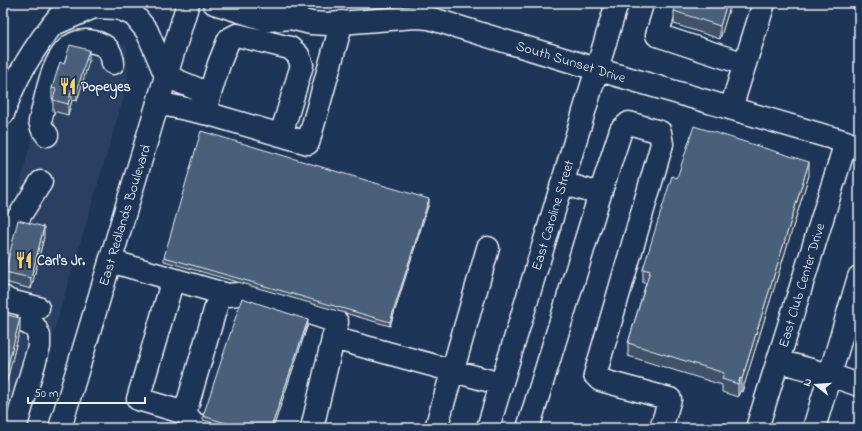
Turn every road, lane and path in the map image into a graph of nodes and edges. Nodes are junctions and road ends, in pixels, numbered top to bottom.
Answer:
1 (77, 3) edge
2 (188, 3) edge
3 (214, 3) edge
4 (267, 3) edge
5 (617, 3) edge
6 (667, 3) edge
7 (764, 3) edge
8 (400, 11) edge
9 (292, 18) junction
10 (342, 22) junction
11 (52, 25) junction
12 (113, 63) dead end
13 (745, 64) junction
14 (596, 70) junction
15 (166, 76) junction
16 (158, 103) junction
17 (207, 103) junction
18 (731, 108) junction
19 (3, 114) edge
20 (48, 135) dead end
21 (282, 135) junction
22 (846, 142) joint
23 (41, 182) dead end
24 (562, 183) junction
25 (600, 194) junction
26 (488, 248) dead end
27 (110, 261) junction
28 (3, 264) edge
29 (859, 277) edge
30 (173, 279) junction
31 (220, 293) junction
32 (3, 297) edge
33 (3, 315) edge
34 (32, 316) junction
35 (334, 338) junction
36 (778, 361) junction
37 (452, 371) junction
38 (830, 375) junction
39 (501, 384) junction
40 (859, 385) edge
41 (185, 413) junction
42 (17, 422) dead end
43 (60, 428) edge
44 (207, 428) edge
45 (312, 428) edge
46 (436, 428) edge
47 (488, 428) edge
48 (530, 428) edge
49 (662, 428) edge
50 (757, 428) edge
51 (814, 428) edge

1 - 11 main road
2 - 15 main road, East Redlands Boulevard
3 - 9 main road, South Sunset Drive
4 - 9 main road, South Sunset Drive
5 - 14 main road, East Caroline Street
6 - 13 main road
7 - 13 main road
8 - 10 main road, South Sunset Drive
8 - 14 main road, South Sunset Drive
9 - 10 main road, South Sunset Drive
10 - 21 main road
11 - 15 main road
11 - 19 main road
12 - 20 main road
13 - 18 main road
14 - 18 main road, South Sunset Drive
14 - 24 main road, East Caroline Street
15 - 16 main road, East Redlands Boulevard
15 - 17 main road
16 - 17 main road
16 - 27 main road, East Redlands Boulevard
17 - 21 main road
17 - 21 main road
18 - 22 main road, South Sunset Drive
22 - 36 main road, East Club Center Drive
23 - 28 main road
24 - 25 main road
24 - 39 main road, East Caroline Street
25 - 48 main road
25 - 49 main road
26 - 37 main road
27 - 30 main road
27 - 43 main road, East Redlands Boulevard
29 - 38 main road
30 - 31 main road
30 - 41 main road
31 - 35 main road
31 - 41 main road
32 - 34 main road
33 - 34 main road
34 - 42 main road
35 - 37 main road
35 - 45 main road
36 - 38 main road
36 - 50 main road, East Club Center Drive
37 - 39 main road
37 - 46 main road
38 - 40 main road
38 - 51 main road
39 - 47 main road, East Caroline Street
41 - 44 main road

